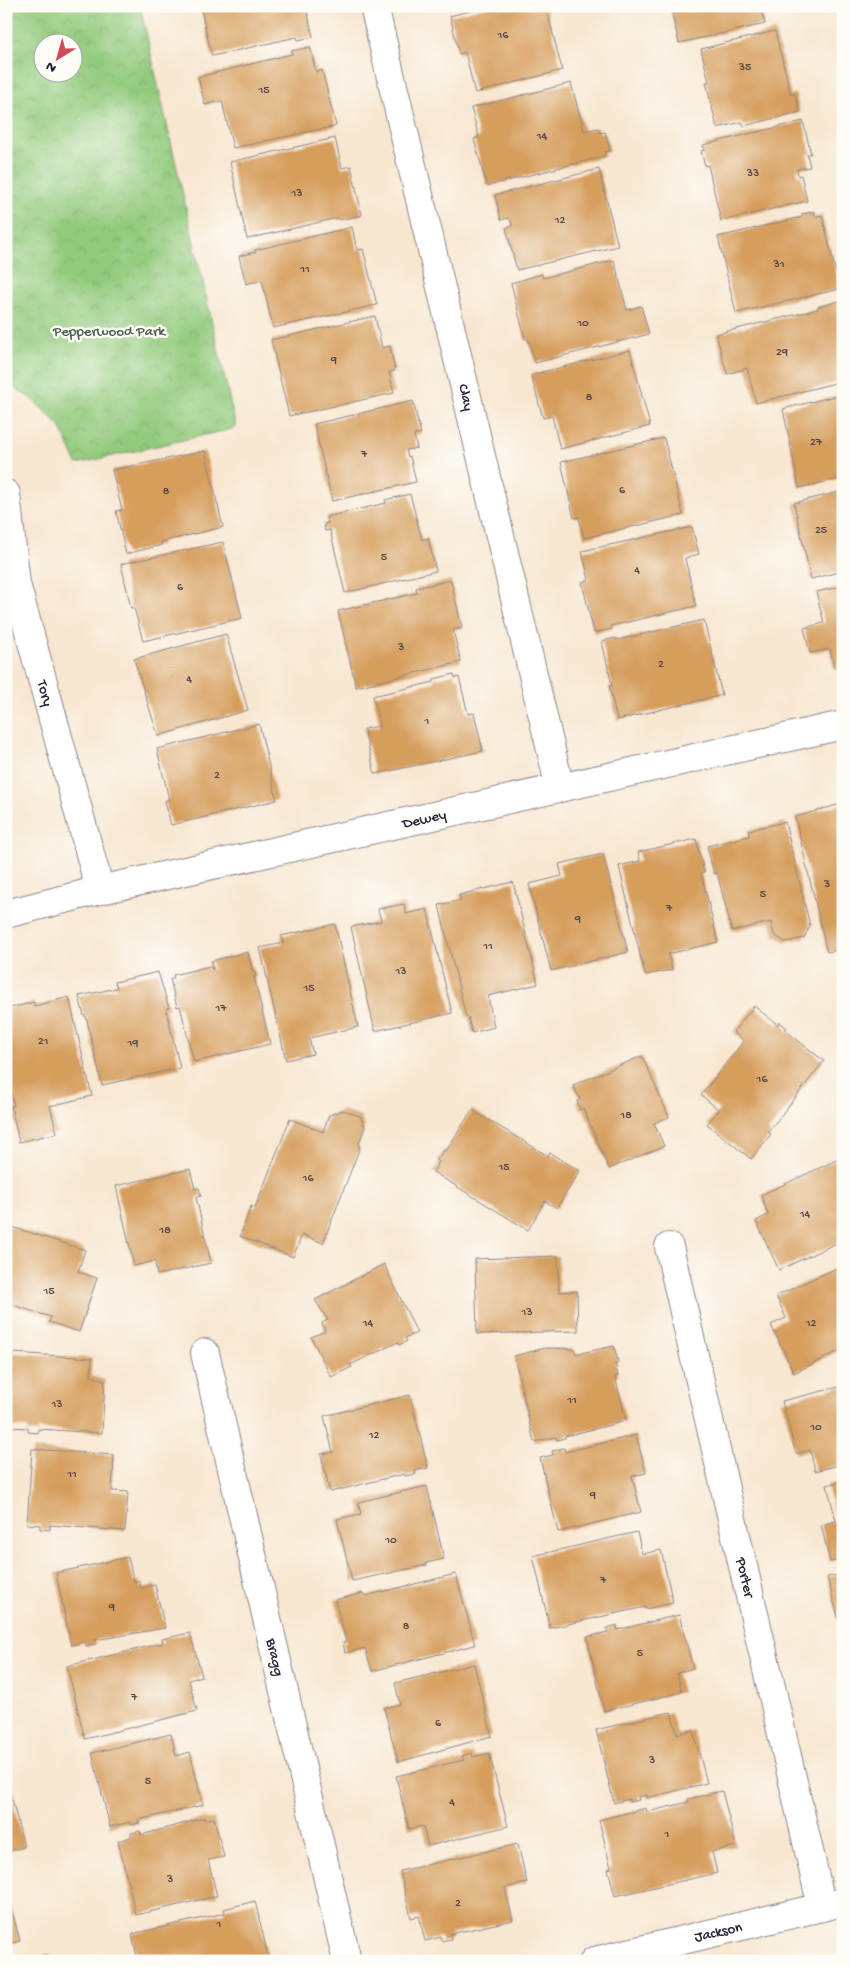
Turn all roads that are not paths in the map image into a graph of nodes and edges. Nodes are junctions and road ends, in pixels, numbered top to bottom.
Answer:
1 (374, 6) edge
2 (6, 494) edge
3 (843, 725) edge
4 (560, 788) junction
5 (100, 890) junction
6 (6, 914) edge
7 (669, 1247) dead end
8 (205, 1353) dead end
9 (833, 1904) edge
10 (347, 1961) edge
11 (594, 1961) edge

1 - 4 street, Clay
2 - 5 street, Tory
3 - 4 street, Dewey
4 - 5 street, Dewey
5 - 6 street, Dewey
7 - 9 street, Porter
8 - 10 street, Bragg
9 - 11 street, Jackson

